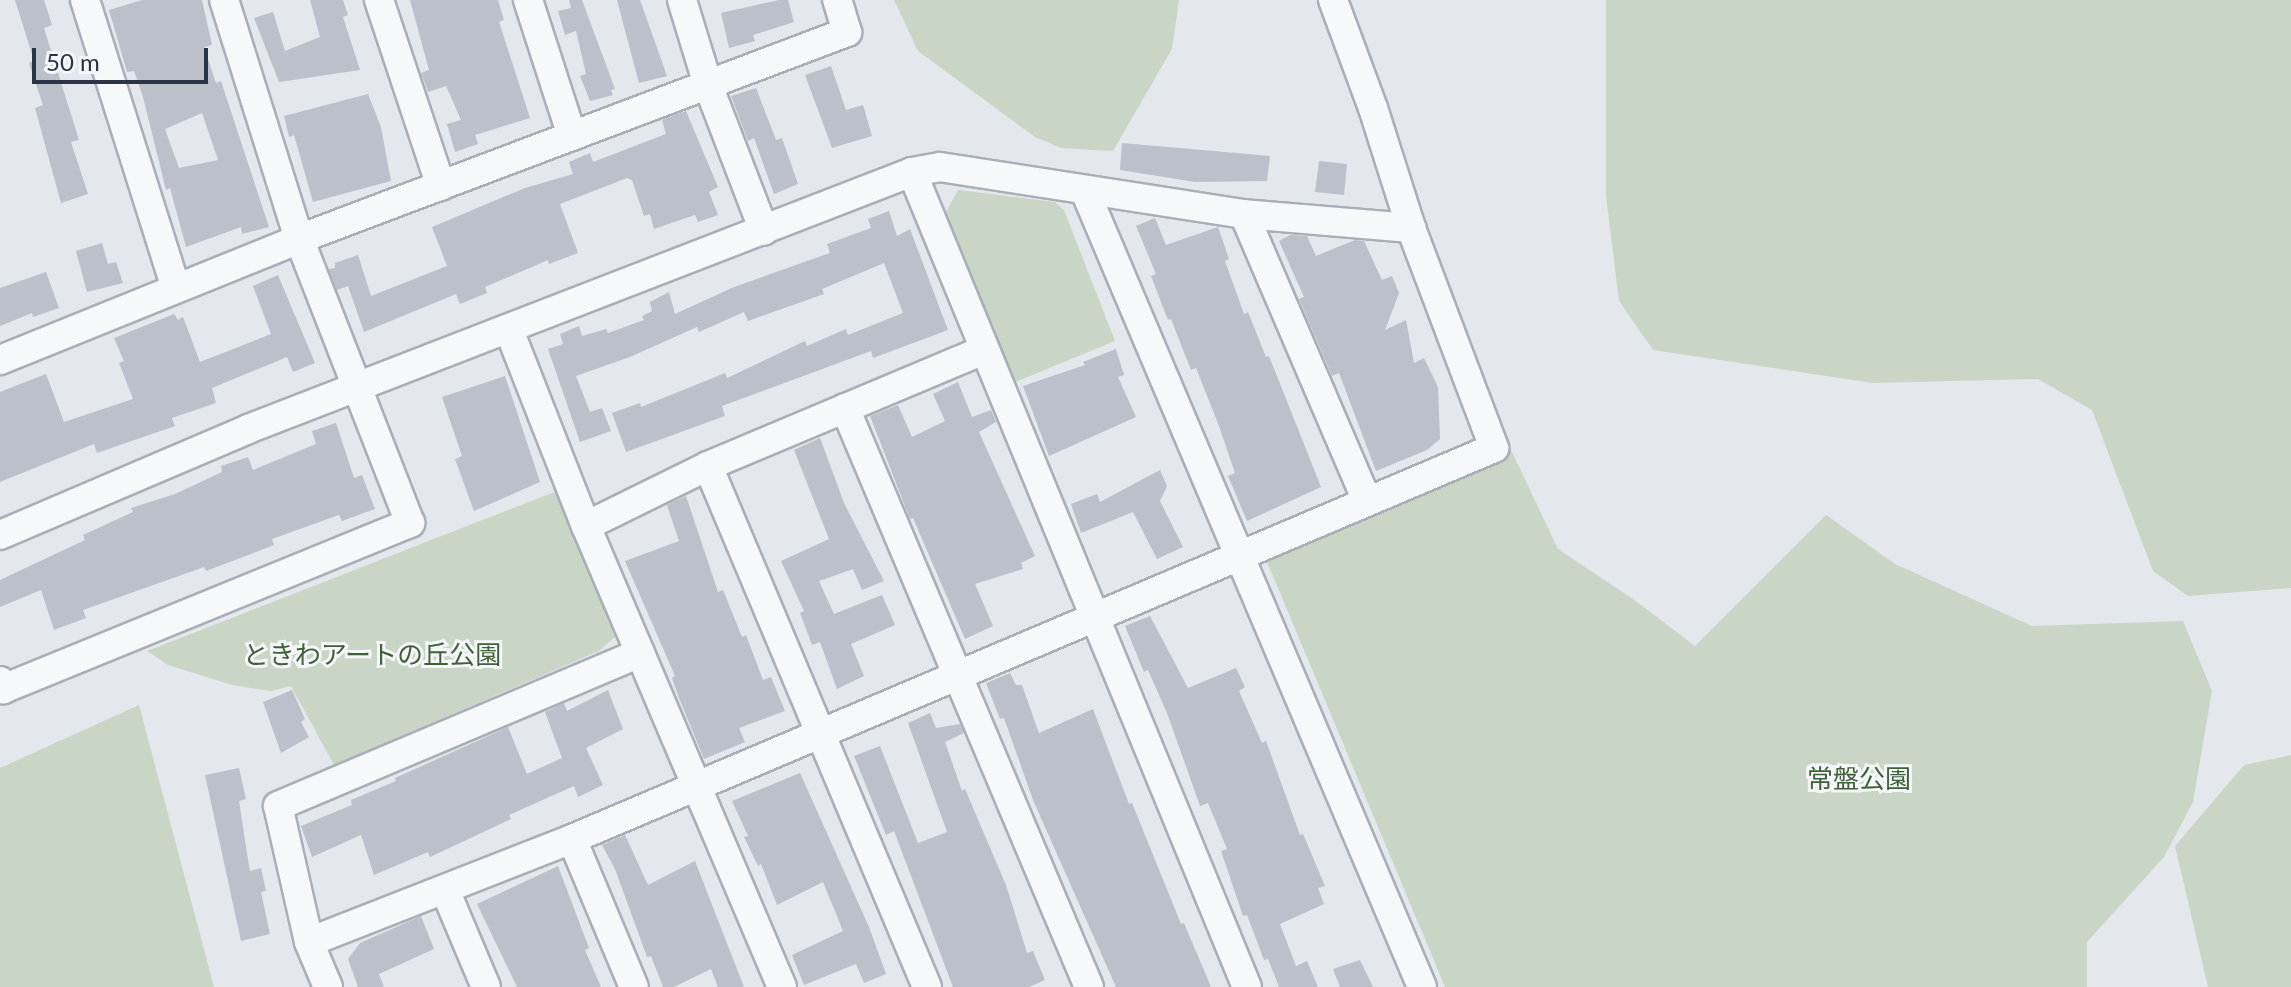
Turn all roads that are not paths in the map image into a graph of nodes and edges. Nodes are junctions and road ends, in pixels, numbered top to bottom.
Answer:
1 (85, 0) edge
2 (224, 0) edge
3 (379, 0) edge
4 (528, 0) edge
5 (682, 0) edge
6 (837, 0) edge
7 (1333, 0) edge
8 (708, 85) junction
9 (572, 136) junction
10 (912, 172) junction
11 (441, 186) junction
12 (1085, 191) junction
13 (1244, 214) junction
14 (1411, 228) junction
15 (764, 231) junction
16 (299, 239) junction
17 (176, 288) junction
18 (509, 330) junction
19 (984, 350) junction
20 (0, 360) edge
21 (355, 387) junction
22 (845, 408) junction
23 (708, 466) junction
24 (1367, 501) junction
25 (586, 526) junction
26 (0, 535) edge
27 (1238, 553) junction
28 (1093, 615) junction
29 (640, 653) junction
30 (957, 674) junction
31 (0, 681) edge
32 (819, 732) junction
33 (697, 786) junction
34 (572, 839) junction
35 (445, 890) junction
36 (309, 942) junction
37 (328, 987) edge
38 (486, 987) edge
39 (634, 987) edge
40 (782, 987) edge
41 (927, 987) edge
42 (1089, 987) edge
43 (1247, 987) edge
44 (1422, 987) edge

1 - 17 street
2 - 16 street
3 - 11 street
4 - 9 street
5 - 8 street
6 - 8 street
7 - 14 street
8 - 9 street
8 - 15 street
9 - 11 street
10 - 12 street
10 - 15 street
10 - 19 street
11 - 16 street
12 - 13 street
12 - 27 street
13 - 14 street
13 - 24 street
14 - 24 street
15 - 18 street
16 - 17 street
16 - 21 street
17 - 20 street
18 - 21 street
18 - 25 street
19 - 22 street
19 - 28 street
21 - 26 street
21 - 31 street
22 - 23 street
22 - 30 street
23 - 25 street
23 - 32 street
24 - 27 street
25 - 29 street
27 - 28 street
27 - 44 street
28 - 30 street
28 - 43 street
29 - 33 street
29 - 36 street
30 - 32 street
30 - 42 street
32 - 33 street
32 - 41 street
33 - 34 street
33 - 40 street
34 - 35 street
34 - 39 street
35 - 36 street
35 - 38 street
36 - 37 street

